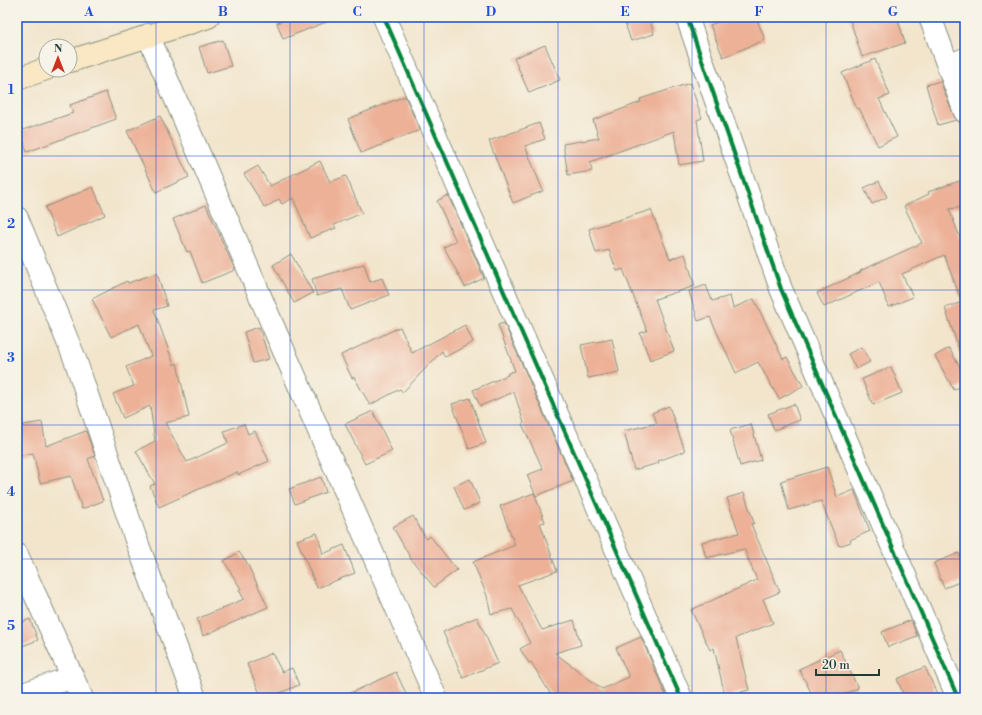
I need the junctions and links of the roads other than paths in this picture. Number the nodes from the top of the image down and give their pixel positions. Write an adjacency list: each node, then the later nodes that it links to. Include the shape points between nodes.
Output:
1 (208, 17): 5 (main road)
2 (384, 17): 18 (street)
3 (687, 17): 19 (street, via 781,289)
4 (930, 17): 7 (street)
5 (148, 35): 6 (main road); 17 (street)
6 (78, 58)
7 (956, 63): 10 (street)
8 (38, 72): 9 (main road)
9 (17, 79)
10 (965, 112)
11 (17, 218): 16 (street, via 75,359 135,537)
12 (17, 555): 13 (street)
13 (73, 677): 14 (street); 15 (street)
14 (17, 696)
15 (82, 698)
16 (195, 698)
17 (436, 698)
18 (681, 698)
19 (958, 698)

